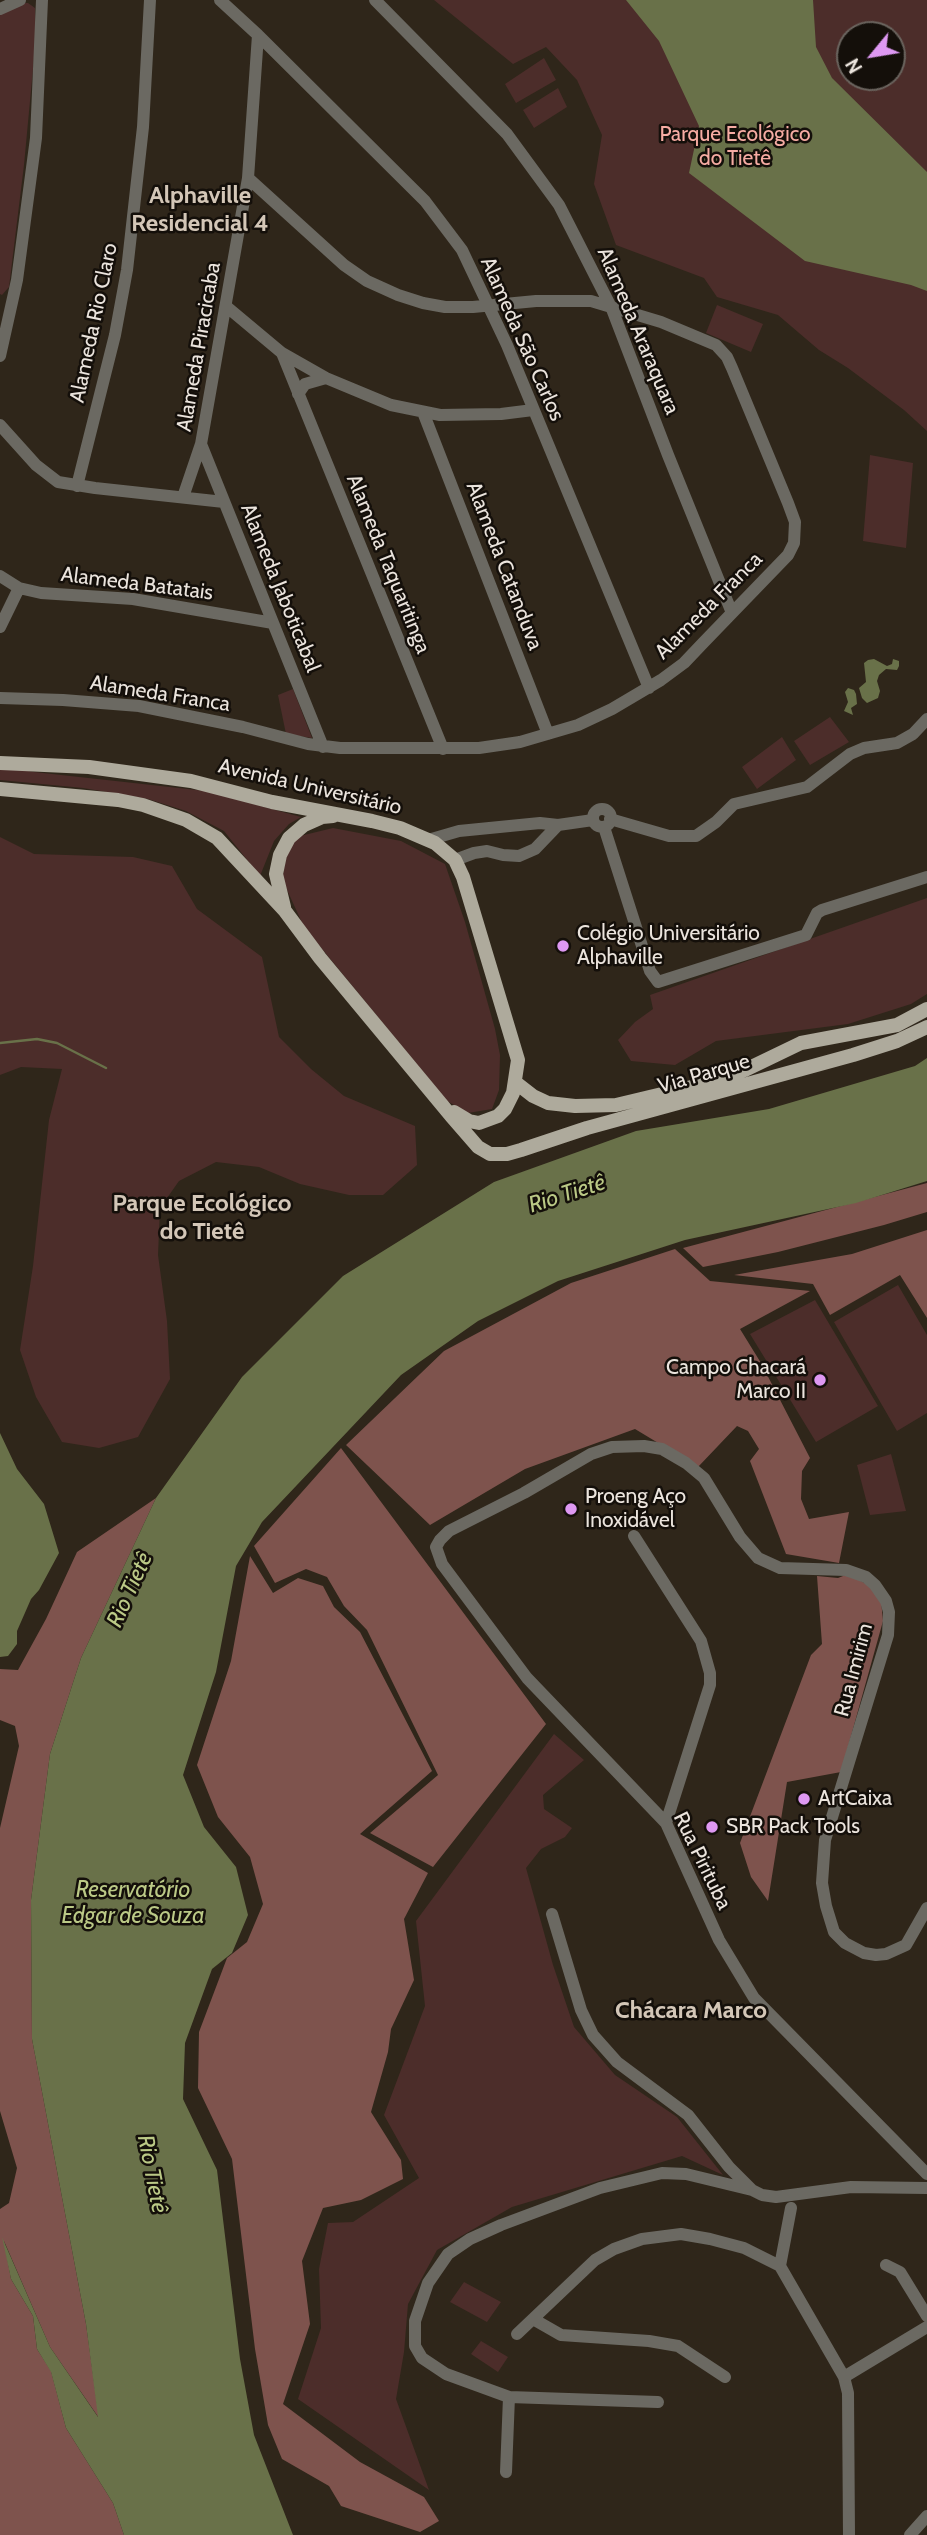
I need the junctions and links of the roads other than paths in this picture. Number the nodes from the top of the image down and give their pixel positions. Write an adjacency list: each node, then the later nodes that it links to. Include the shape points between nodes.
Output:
1 (20, 0): 6 (street)
2 (42, 0): 11 (street, via 36,138 17,280)
3 (150, 0): 21 (street, Alameda Rio Claro, via 143,127 127,270)
4 (220, 0): 7 (street, Alameda São Carlos)
5 (375, 0): 12 (street, Alameda Araraquara, via 531,164 559,205)
6 (0, 9)
7 (258, 34): 8 (street, Alameda Piracicaba); 9 (street, Alameda São Carlos, via 425,201 462,250)
8 (248, 178): 9 (street, Alameda Franca, via 367,281 423,303); 10 (street, Alameda Piracicaba)
9 (490, 305): 12 (street, Alameda Franca, via 579,300); 17 (street, Alameda São Carlos)
10 (227, 307): 13 (street); 20 (street, Alameda Piracicaba)
11 (5, 308): 14 (street)
12 (612, 309): 26 (street, Alameda Araraquara); 26 (street, Alameda Franca, via 700,337 722,351 788,503 795,522 788,555)
13 (282, 353): 15 (street); 16 (street, Alameda Taquaritinga)
14 (0, 356)
15 (326, 378): 16 (street, via 305,384); 18 (street, via 391,405)
16 (298, 394): 34 (street, Alameda Taquaritinga)
17 (533, 410): 18 (street, via 467,416); 29 (street, Alameda São Carlos)
18 (423, 412): 32 (street, Alameda Catanduva)
19 (0, 425): 21 (street, via 48,476)
20 (201, 444): 22 (street, Alameda Piracicaba); 23 (street, Alameda Jaboticabal)
21 (78, 486): 22 (street)
22 (183, 497): 23 (street)
23 (224, 502): 27 (street, Alameda Jaboticabal)
24 (0, 576): 25 (street, Alameda Batatais)
25 (19, 588): 27 (street, Alameda Batatais, via 133,599); 28 (street)
26 (732, 613): 29 (street, Alameda Franca, via 684,663)
27 (273, 624): 33 (street, Alameda Jaboticabal)
28 (0, 628)
29 (649, 688): 32 (street, Alameda Franca, via 578,725)
30 (0, 698): 33 (street, Alameda Franca, via 139,706)
31 (927, 719): 38 (street, via 914,734 897,743 850,754 807,787 734,804 696,836 669,836)
32 (548, 734): 34 (street, Alameda Franca, via 501,745)
33 (323, 747): 34 (street, Alameda Franca)
34 (443, 749)
35 (0, 763): 37 (main road, Avenida Universitário, via 131,771)
36 (0, 789): 45 (main road, via 118,800 186,820 217,838)
37 (341, 816): 41 (main road, Avenida Universitário, via 400,828); 45 (main road, via 322,817 289,838 276,874)
38 (603, 822): 39 (street); 44 (street, via 650,971 658,982 806,935 822,910)
39 (558, 825): 40 (street); 42 (street, via 534,849 519,856)
40 (470, 830): 41 (street); 42 (street)
41 (428, 840): 43 (main road, Avenida Universitário)
42 (474, 853): 43 (street)
43 (455, 860): 50 (main road, via 518,1060)
44 (927, 877)
45 (285, 911): 51 (main road)
46 (927, 1009): 48 (main road, Via Parque, via 897,1025)
47 (927, 1027): 49 (main road, Via Parque)
48 (801, 1042): 49 (main road); 50 (main road, Via Parque, via 746,1070 617,1105 548,1103)
49 (803, 1070): 51 (main road, Via Parque, via 513,1152 490,1154 478,1147)
50 (515, 1082): 51 (main road, via 505,1109 486,1121 469,1121)
51 (444, 1106)
52 (634, 1536): 54 (street, via 701,1641 709,1673 710,1685)
53 (442, 1564): 54 (street, Rua Pirituba, via 536,1690); 55 (street, Rua Imirim, via 436,1547 449,1531 591,1454 612,1447 645,1446 686,1462 704,1478 758,1558 780,1568 846,1570 866,1577 886,1601 888,1635 825,1840 822,1883 826,1906 834,1932 845,1943 876,1955 906,1945)
54 (666, 1823): 57 (street, Rua Pirituba, via 719,1940 754,1998)
55 (927, 1908)
56 (552, 1913): 59 (street, via 593,2035 617,2063 688,2115)
57 (927, 2174)
58 (927, 2188): 59 (street, via 860,2187 776,2197)
59 (752, 2190): 69 (street, via 686,2174 638,2178 501,2225 448,2254 420,2304 414,2338 418,2353 446,2374)
60 (791, 2208): 62 (street)
61 (886, 2265): 63 (street, via 900,2272)
62 (780, 2266): 64 (street, via 757,2253 710,2239 681,2234 642,2239 595,2260); 68 (street)
63 (927, 2316)
64 (533, 2319): 66 (street); 67 (street, via 561,2335 678,2346)
65 (927, 2327): 68 (street)
66 (517, 2334)
67 (725, 2376)
68 (844, 2377): 73 (street)
69 (509, 2397): 70 (street); 71 (street)
70 (658, 2402)
71 (506, 2472)
72 (927, 2516): 74 (street)
73 (849, 2535)
74 (910, 2535)

